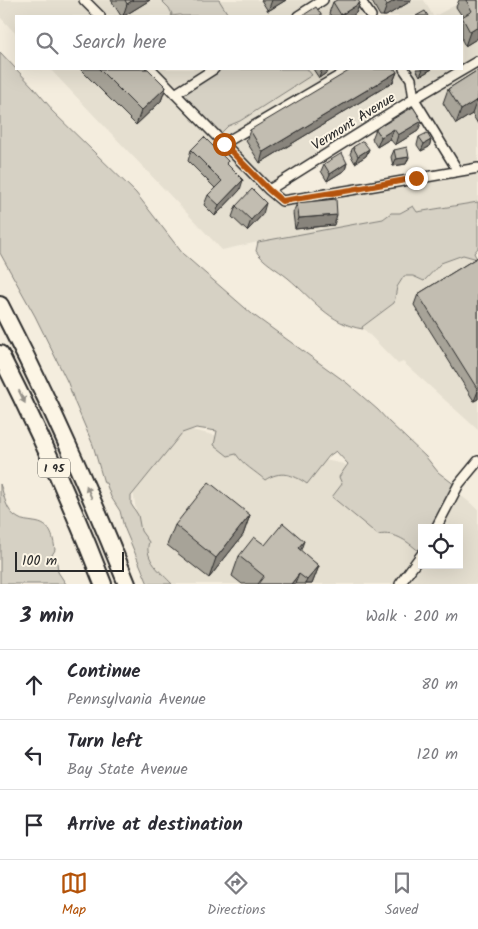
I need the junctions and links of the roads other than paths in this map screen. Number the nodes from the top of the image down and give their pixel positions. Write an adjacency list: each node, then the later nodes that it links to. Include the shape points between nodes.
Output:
1 (84, 0): 4 (street)
2 (323, 0): 5 (street)
3 (360, 0): 6 (street)
4 (99, 15)
5 (300, 15)
6 (369, 15)
7 (478, 60): 8 (street, Vermont Avenue)
8 (463, 69)
9 (151, 70): 14 (street)
10 (212, 70): 14 (street)
11 (349, 70): 16 (street)
12 (405, 70): 15 (street)
13 (462, 70): 15 (street, Vermont Avenue)
14 (175, 94): 16 (street)
15 (414, 99): 18 (street); 19 (street, Vermont Avenue)
16 (224, 144): 19 (street)
17 (478, 168): 18 (street)
18 (458, 171): 19 (street, via 288,201 280,200)
19 (269, 190)
20 (0, 305): 26 (highway, I 95, one-way to 20, via 76,461)
21 (0, 354): 25 (highway, I 95, one-way to 25, via 59,478)
22 (478, 461): 23 (street, via 458,484)
23 (438, 524)
24 (418, 559): 27 (street)
25 (103, 584)
26 (127, 584)
27 (400, 584)

